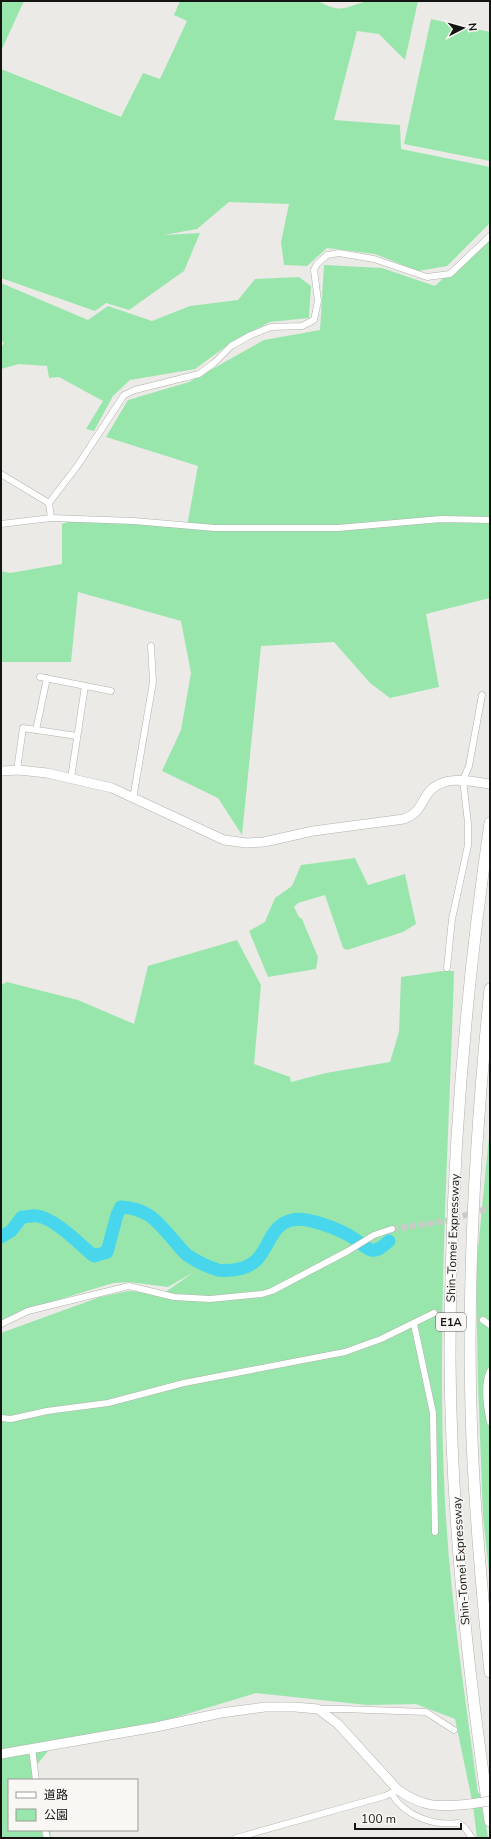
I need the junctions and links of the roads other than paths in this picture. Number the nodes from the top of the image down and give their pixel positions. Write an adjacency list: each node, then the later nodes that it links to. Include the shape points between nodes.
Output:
1 (490, 236): 3 (street, via 450,274 427,277 374,259 339,253 326,256 314,270 318,301 314,320 302,326 271,327 257,332 231,346 199,374 124,395 78,465)
2 (1, 474): 3 (street)
3 (49, 503): 4 (street)
4 (51, 518): 5 (street, via 134,521 215,528 338,528 441,519); 6 (street)
5 (490, 520)
6 (1, 524)
7 (151, 646): 18 (street, via 154,682)
8 (85, 686): 9 (street); 11 (street, via 43,677); 12 (street)
9 (111, 692)
10 (482, 695): 16 (street)
11 (36, 730): 12 (street); 14 (street, via 23,728)
12 (77, 736): 15 (street)
13 (1, 770): 14 (street)
14 (16, 770): 15 (street)
15 (71, 778): 18 (street, via 112,788)
16 (466, 781): 17 (street); 18 (street, via 446,781 433,788 413,815 404,819 247,843 224,840); 20 (street, via 468,845 452,919)
17 (490, 784)
18 (133, 798)
19 (490, 823): 40 (highway, Shin-Tomei Expressway / E1A, via 472,955 463,1051 454,1190 450,1360 453,1453 466,1631)
20 (447, 968)
21 (490, 989): 32 (highway, Shin-Tomei Expressway / E1A, via 476,1158 470,1336 474,1479)
22 (392, 1229): 25 (street, via 374,1235 348,1251 262,1294 210,1299 174,1297 130,1286 28,1311)
23 (434, 1313): 26 (street)
24 (483, 1320): 27 (street)
25 (1, 1324)
26 (414, 1324): 29 (street, via 345,1352 184,1383 108,1403 47,1411 11,1419); 31 (street, via 432,1413)
27 (490, 1325)
28 (490, 1371): 30 (street, via 487,1397)
29 (1, 1418)
30 (490, 1422)
31 (436, 1532)
32 (490, 1672)
33 (318, 1709): 34 (street, via 426,1712); 35 (street, via 265,1708 221,1713); 38 (street, via 338,1724)
34 (454, 1730)
35 (32, 1749): 36 (street); 37 (street)
36 (1, 1754)
37 (36, 1779)
38 (394, 1791): 39 (street, bridge, via 422,1804 445,1807); 41 (street, via 385,1796); 42 (street, via 398,1804 413,1815 433,1822 458,1823)
39 (490, 1801)
40 (490, 1821)
41 (236, 1838)
42 (472, 1838)

